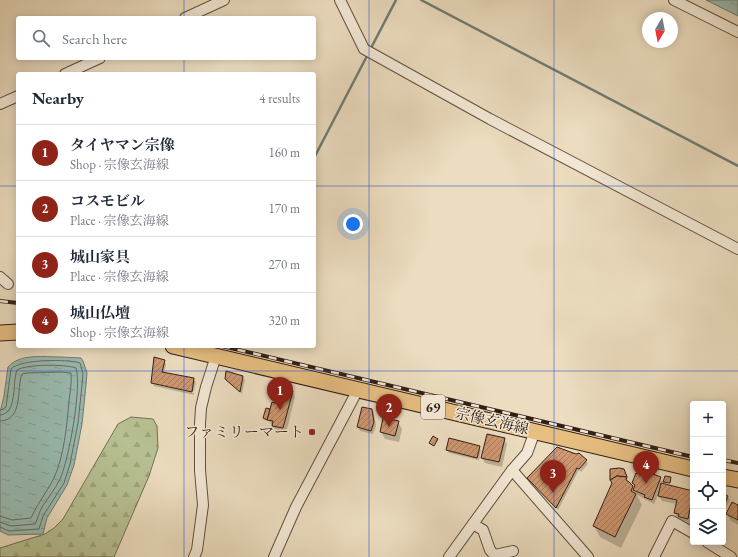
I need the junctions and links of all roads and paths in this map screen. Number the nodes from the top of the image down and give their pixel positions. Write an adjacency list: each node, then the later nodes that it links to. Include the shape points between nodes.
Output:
1 (224, 0): 4 (street)
2 (340, 0): 10 (street, via 364,49 490,119)
3 (674, 0): 5 (street)
4 (189, 16)
5 (738, 32)
6 (96, 60): 7 (street)
7 (69, 72)
8 (16, 97): 9 (street)
9 (0, 104)
10 (738, 249)
11 (0, 276): 12 (street)
12 (8, 284)
13 (0, 332): 14 (main road)
14 (16, 332)
15 (182, 348): 16 (main road, 宗像玄海線 / 69)
16 (216, 356): 17 (main road, 宗像玄海線 / 69); 28 (street, via 201,408 200,470 203,505)
17 (356, 389): 18 (main road, 宗像玄海線 / 69); 29 (street, via 296,507)
18 (535, 431): 19 (main road, 宗像玄海線 / 69); 20 (street, via 527,453)
19 (690, 468)
20 (512, 470): 23 (street); 31 (street)
21 (726, 478): 22 (main road)
22 (738, 480)
23 (473, 524): 27 (street, via 483,530 490,550); 30 (street)
24 (690, 532): 32 (street, via 672,521)
25 (712, 545): 33 (street)
26 (513, 551): 27 (street)
27 (495, 556)
28 (194, 557)
29 (274, 557)
30 (449, 557)
31 (587, 557)
32 (654, 557)
33 (731, 557)

